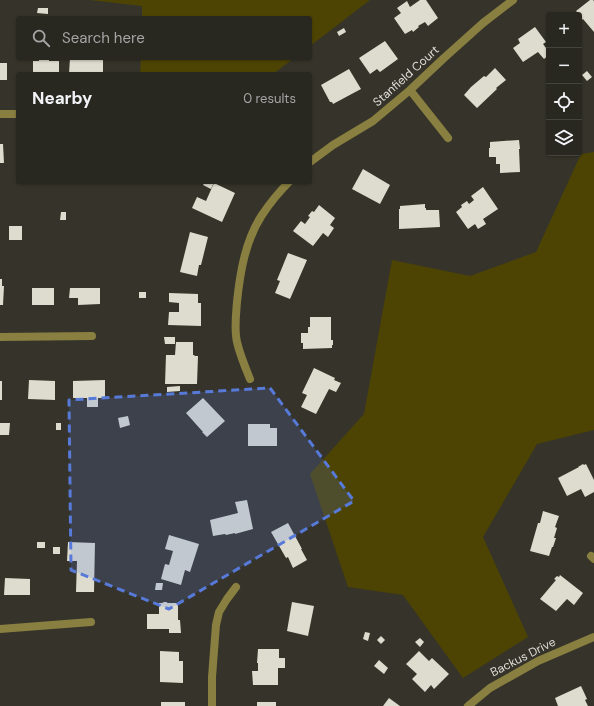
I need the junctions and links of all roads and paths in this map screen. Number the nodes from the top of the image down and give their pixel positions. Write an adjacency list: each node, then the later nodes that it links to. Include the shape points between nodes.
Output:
1 (513, 0): 2 (street, Stanfield Court, via 483,23)
2 (410, 90): 5 (street); 6 (street, Stanfield Court, via 373,121)
3 (0, 114): 4 (street)
4 (16, 114)
5 (448, 138)
6 (312, 161)
7 (287, 184): 10 (street, via 261,216 250,239 239,284 237,340)
8 (92, 336): 9 (street)
9 (0, 337)
10 (250, 379)
11 (236, 586): 15 (street, via 219,612 216,625)
12 (91, 622): 13 (street)
13 (0, 629)
14 (594, 637): 16 (street, Backus Drive, via 538,661 490,688)
15 (212, 706)
16 (468, 706)

